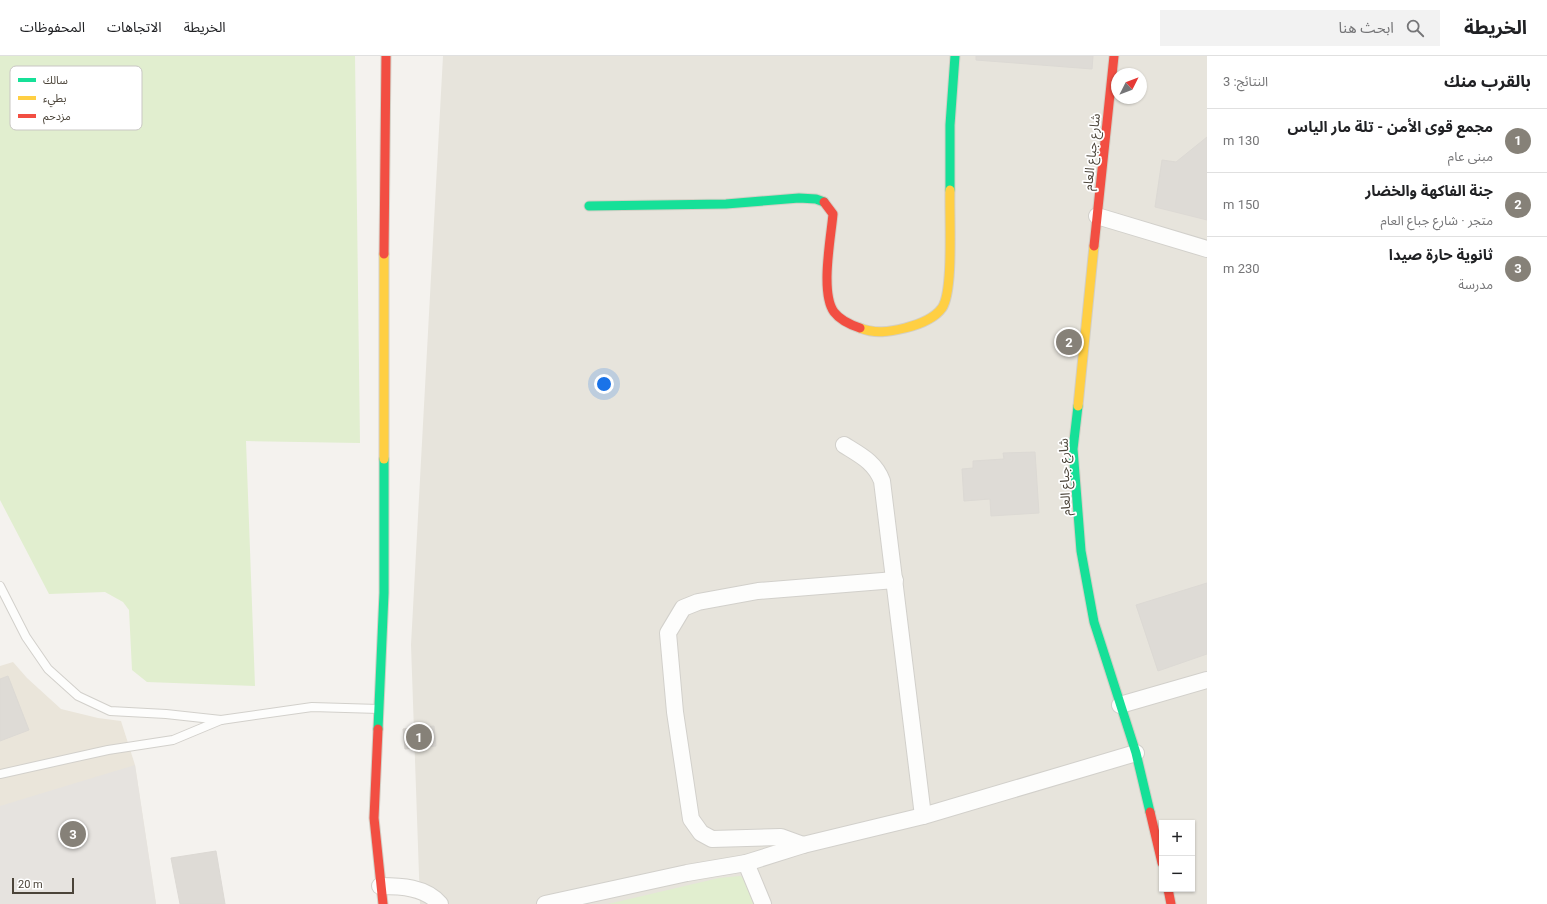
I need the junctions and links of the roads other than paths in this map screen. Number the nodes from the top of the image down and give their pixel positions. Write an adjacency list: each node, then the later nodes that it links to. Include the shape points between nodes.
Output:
1 (386, 56): 12 (street, via 384,593)
2 (955, 56): 4 (street, via 950,125 949,283 941,309 920,324 870,332 845,321 833,312 829,299 828,278 833,214 824,201 800,197 746,203)
3 (1114, 56): 5 (street, شارع جباع العام)
4 (589, 206)
5 (1097, 216): 6 (street); 11 (street, شارع جباع العام, via 1074,449 1081,551 1094,622)
6 (1207, 249)
7 (844, 445): 8 (street, via 872,463 879,471)
8 (895, 580): 16 (street); 17 (street, via 758,591 698,602 683,608 668,633 675,712 691,819 701,833 712,839 781,837)
9 (0, 586): 13 (lane, via 26,637 48,669 78,696 110,711)
10 (1207, 680): 11 (street)
11 (1120, 704): 14 (street, شارع جباع العام)
12 (379, 709): 13 (lane, via 312,707); 20 (street, via 374,818)
13 (221, 720): 15 (lane, via 173,740 108,750)
14 (1136, 753): 16 (street); 18 (street, شارع جباع العام)
15 (0, 774)
16 (922, 816): 17 (street)
17 (803, 845): 19 (street)
18 (1160, 856)
19 (746, 863): 24 (street, via 686,873); 25 (street)
20 (380, 886): 22 (street); 23 (street, via 401,886 420,891)
21 (1169, 892): 26 (street)
22 (383, 904)
23 (440, 904)
24 (545, 904)
25 (763, 904)
26 (1172, 904)

